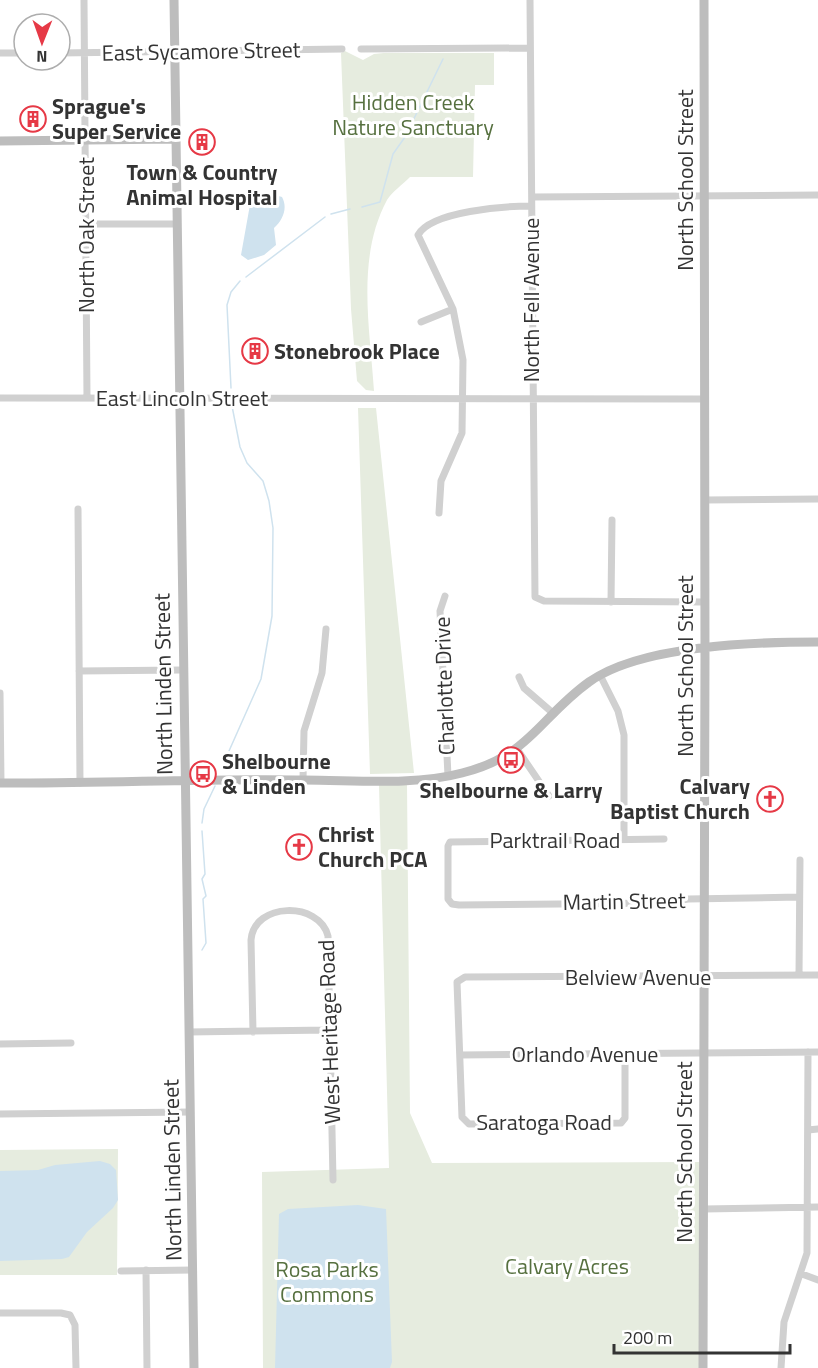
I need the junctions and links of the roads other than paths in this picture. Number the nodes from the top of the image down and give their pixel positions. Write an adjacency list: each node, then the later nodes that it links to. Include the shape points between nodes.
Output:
1 (84, 0): 9 (street, North Oak Street)
2 (174, 0): 8 (street, North Linden Street)
3 (530, 0): 5 (street, North Fell Avenue)
4 (704, 0): 16 (street, North School Street)
5 (530, 48): 7 (street); 15 (street, North Fell Avenue)
6 (342, 49): 8 (street, East Sycamore Street)
7 (362, 49)
8 (174, 51): 9 (street, East Sycamore Street); 11 (street, North Linden Street)
9 (85, 52): 10 (street, East Sycamore Street); 12 (street, North Oak Street)
10 (72, 53)
11 (175, 139): 12 (street); 19 (street, North Linden Street)
12 (86, 140): 13 (street); 18 (street, North Oak Street)
13 (0, 141)
14 (818, 195): 16 (street)
15 (532, 196): 16 (street); 17 (street, North Fell Avenue)
16 (704, 196): 27 (street, North School Street)
17 (531, 206): 20 (street, via 468,212 420,231 418,238); 26 (street, North Fell Avenue)
18 (86, 224): 19 (street); 23 (street, North Oak Street)
19 (176, 224): 24 (street, North Linden Street)
20 (453, 309): 21 (street); 25 (street, via 461,343)
21 (421, 322)
22 (0, 398): 23 (street, East Lincoln Street)
23 (87, 398): 24 (street, East Lincoln Street)
24 (179, 398): 25 (street, East Lincoln Street); 39 (street, North Linden Street)
25 (464, 399): 26 (street, East Lincoln Street); 31 (street, via 462,433 441,481)
26 (532, 399): 27 (street, East Lincoln Street); 34 (street, North Fell Avenue, via 534,592 537,599 544,601)
27 (705, 399): 29 (street, North School Street)
28 (818, 499): 29 (street)
29 (705, 500): 35 (street, North School Street)
30 (78, 509): 40 (street)
31 (440, 513)
32 (612, 520): 34 (street)
33 (444, 597): 46 (street, Charlotte Drive, via 440,611)
34 (611, 602): 35 (street)
35 (705, 602): 38 (street, North School Street)
36 (326, 629): 47 (street, via 322,674 304,731)
37 (818, 642): 38 (street, via 750,642)
38 (705, 650): 41 (street, via 642,659); 56 (street, North School Street)
39 (182, 670): 40 (street); 48 (street, North Linden Street)
40 (79, 671): 50 (street)
41 (600, 675): 44 (street); 53 (street, via 618,711 624,735)
42 (519, 677): 44 (street, via 524,688)
43 (0, 693): 49 (street)
44 (554, 714): 45 (street)
45 (518, 749): 46 (street, via 490,764); 51 (street)
46 (448, 776): 47 (street)
47 (303, 780): 48 (street)
48 (184, 781): 50 (street); 62 (street, North Linden Street)
49 (0, 783): 50 (street)
50 (80, 783)
51 (549, 796)
52 (664, 838): 53 (street, Parktrail Road)
53 (624, 839): 57 (street, Parktrail Road, via 450,842)
54 (800, 860): 55 (street)
55 (799, 897): 56 (street, Martin Street); 58 (street)
56 (703, 899): 57 (street, Martin Street, via 665,903 459,905); 60 (street, North School Street)
57 (450, 901)
58 (799, 975): 59 (street, Belview Avenue); 60 (street, Belview Avenue)
59 (818, 975)
60 (703, 977): 69 (street, North School Street); 70 (street, Belview Avenue, via 465,976 458,980)
61 (329, 1030): 63 (street); 63 (street, West Heritage Road, via 327,931 313,915 287,912 267,915 252,931); 75 (street, West Heritage Road)
62 (189, 1032): 63 (street); 71 (street, North Linden Street)
63 (253, 1032)
64 (71, 1043): 65 (street)
65 (0, 1044)
66 (808, 1052): 67 (street, Orlando Avenue); 69 (street, Orlando Avenue); 74 (street)
67 (818, 1052)
68 (625, 1054): 69 (street, Orlando Avenue); 70 (street, Orlando Avenue); 70 (street, Saratoga Road, via 623,1122 506,1124 465,1121)
69 (703, 1054): 78 (street, North School Street)
70 (460, 1055)
71 (190, 1112): 72 (street); 80 (street, North Linden Street)
72 (0, 1114)
73 (818, 1129): 74 (street)
74 (808, 1130): 76 (street)
75 (333, 1180)
76 (808, 1207): 77 (street); 78 (street); 82 (street, via 807,1253)
77 (818, 1207)
78 (704, 1209): 88 (street, North School Street)
79 (146, 1270): 80 (street); 81 (street); 86 (street)
80 (193, 1270): 87 (street, North Linden Street)
81 (121, 1271)
82 (802, 1274): 83 (street); 89 (street, via 784,1322)
83 (818, 1280)
84 (0, 1313): 85 (street, via 65,1313 72,1318)
85 (76, 1368)
86 (147, 1368)
87 (194, 1368)
88 (703, 1368)
89 (781, 1368)

